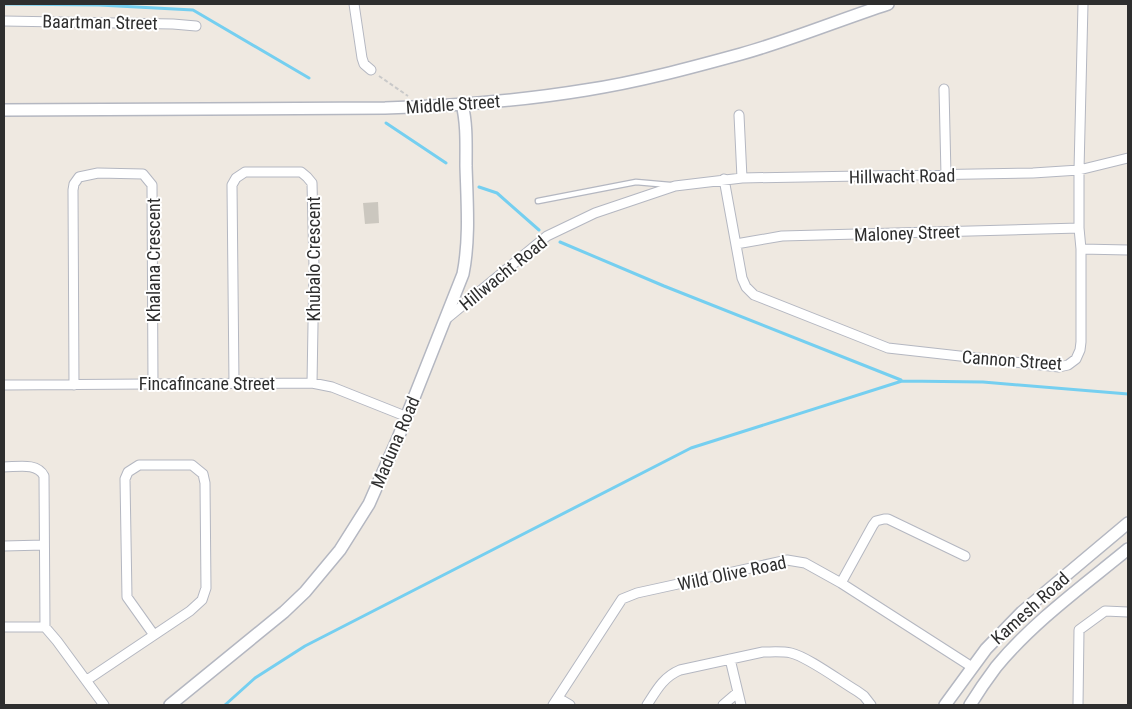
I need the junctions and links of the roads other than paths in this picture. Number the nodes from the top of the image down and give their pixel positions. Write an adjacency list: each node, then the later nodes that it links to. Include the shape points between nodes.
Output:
1 (354, 4): 6 (street, via 362,58)
2 (888, 4): 8 (main road, Middle Street, via 743,54 683,69 586,90)
3 (1083, 4): 12 (street, Cannon Street)
4 (4, 21): 5 (street, Baartman Street)
5 (196, 26)
6 (371, 70)
7 (944, 89): 13 (street)
8 (462, 104): 9 (main road, Middle Street); 22 (main road, Maduna Road, via 466,257 463,274)
9 (4, 110)
10 (739, 115): 14 (street)
11 (1128, 158): 12 (street, Hillwacht Road)
12 (1079, 170): 13 (street, Hillwacht Road); 18 (street, Cannon Street)
13 (946, 175): 14 (street, Hillwacht Road)
14 (742, 178): 15 (street, Hillwacht Road)
15 (724, 179): 16 (street, Hillwacht Road); 19 (street, Cannon Street)
16 (675, 186): 17 (lane, Hillwacht Road, via 636,182); 22 (street, Hillwacht Road, via 595,213 547,236)
17 (538, 201)
18 (1079, 228): 19 (street, Maloney Street, via 782,236); 20 (street, Cannon Street)
19 (736, 244): 20 (street, Cannon Street, via 742,278 754,295 882,347 1059,366 1073,362 1081,346)
20 (1081, 249): 21 (street)
21 (1128, 250)
22 (445, 320): 28 (main road, Maduna Road)
23 (234, 383): 24 (street, Fincafincane Street); 24 (street, Khubalo Crescent, via 232,185 245,172 301,172 312,184); 25 (street, Fincafincane Street)
24 (312, 383): 28 (street, Fincafincane Street)
25 (153, 384): 27 (street, Fincafincane Street); 27 (street, Khalana Crescent, via 152,185 143,174 98,173 80,177 73,190)
26 (4, 385): 27 (street, Fincafincane Street)
27 (74, 385)
28 (405, 416): 46 (main road, Maduna Road, via 369,504 324,571 284,612)
29 (4, 466): 31 (street, via 32,467 43,473)
30 (1128, 523): 41 (main road, Kamesh Road, via 1022,612)
31 (44, 545): 32 (street); 38 (street)
32 (4, 546)
33 (1128, 549): 53 (main road, Kamesh Road, via 1013,649)
34 (965, 556): 35 (street, via 884,519 873,525)
35 (841, 583): 41 (street, Wild Olive Road); 44 (street, Wild Olive Road, via 804,563 787,560 627,596 620,600)
36 (1128, 612): 54 (street, via 1105,610 1080,630)
37 (4, 627): 38 (street)
38 (44, 627): 42 (street)
39 (154, 635): 39 (street, via 194,608 206,588 205,483 203,474 192,465 139,465 128,472 125,480 127,596); 42 (street)
40 (730, 659): 43 (street); 48 (street, via 672,673); 51 (street, via 763,652 792,653 857,691)
41 (972, 667): 52 (main road, Kamesh Road)
42 (87, 680): 45 (street)
43 (737, 693): 49 (street); 50 (street)
44 (555, 701): 47 (street)
45 (104, 705)
46 (170, 705)
47 (570, 705)
48 (647, 705)
49 (723, 705)
50 (741, 705)
51 (872, 705)
52 (945, 705)
53 (970, 705)
54 (1078, 705)

